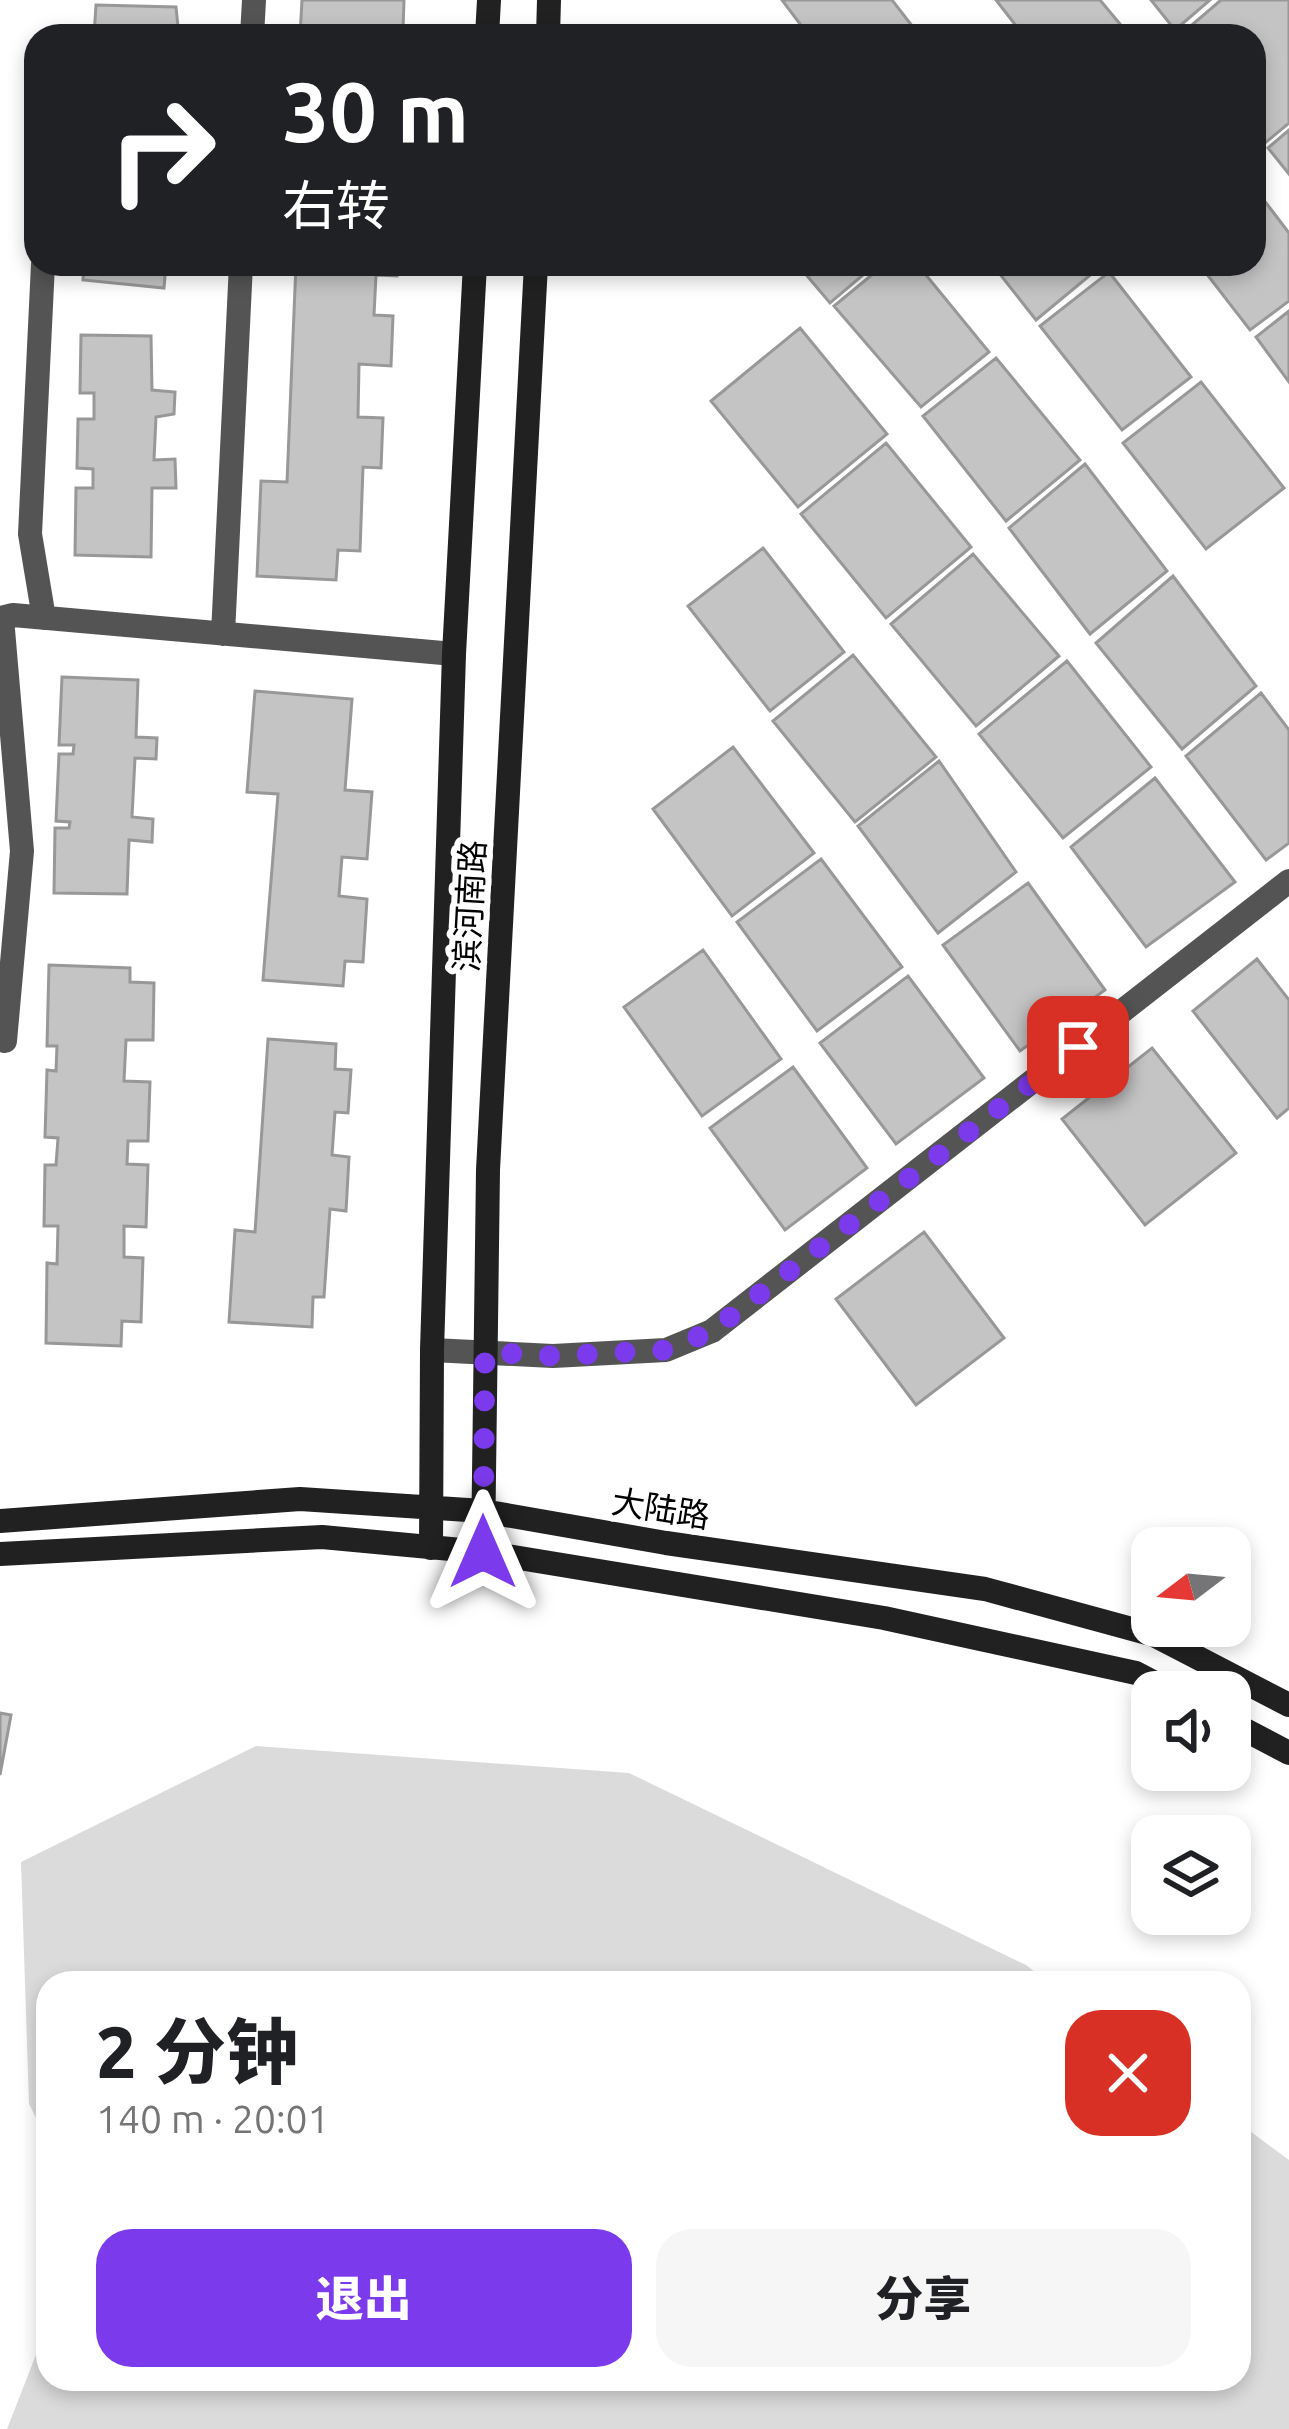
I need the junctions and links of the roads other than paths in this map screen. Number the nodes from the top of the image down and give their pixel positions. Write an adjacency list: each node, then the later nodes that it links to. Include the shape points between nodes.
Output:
1 (42, 276): 6 (street, via 30,534)
2 (240, 276): 7 (street)
3 (474, 276): 8 (street)
4 (535, 276): 12 (street, 滨河南路)
5 (1, 618): 6 (street); 10 (street, via 22,851)
6 (44, 618): 7 (street)
7 (223, 634): 8 (street)
8 (454, 654): 11 (street)
9 (1289, 880): 12 (street, via 712,1331 666,1350)
10 (5, 1041)
11 (432, 1350): 12 (street); 13 (street)
12 (485, 1352): 14 (street, 滨河南路)
13 (429, 1505): 14 (street, 大陆路); 15 (street, 大陆路, via 299,1499); 16 (street)
14 (482, 1510): 17 (street, 滨河南路); 20 (street, 大陆路, via 985,1589 1154,1635)
15 (0, 1521)
16 (431, 1548): 17 (street); 18 (street, via 322,1537)
17 (483, 1552): 19 (street, via 884,1618)
18 (0, 1554)
19 (1131, 1672)
20 (1289, 1705)
21 (1251, 1733): 22 (street)
22 (1289, 1754)

